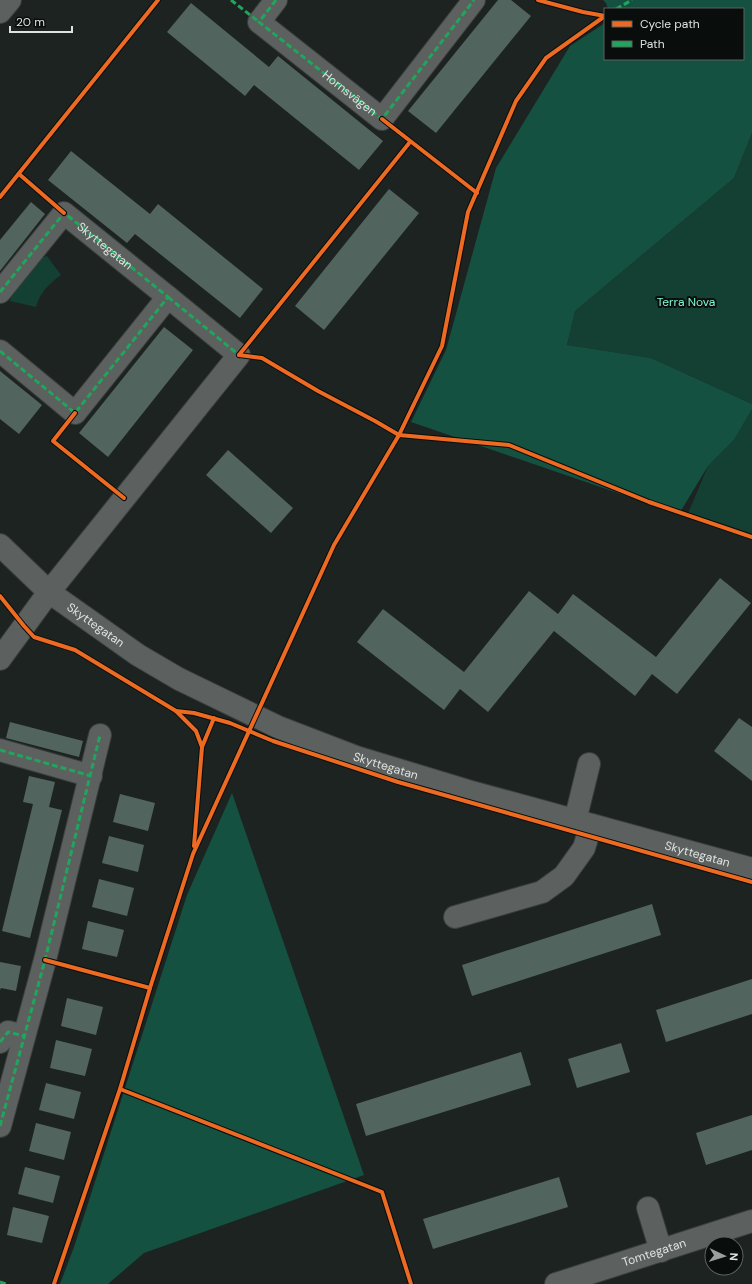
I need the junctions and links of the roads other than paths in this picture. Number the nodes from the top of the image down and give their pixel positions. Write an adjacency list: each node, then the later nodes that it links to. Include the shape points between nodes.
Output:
1 (10, 0): 4 (street)
2 (276, 0): 3 (street, Hornsvägen, via 259,22 382,119)
3 (474, 0)
4 (0, 12)
5 (0, 292): 6 (street, Skyttegatan, via 64,213)
6 (168, 297): 7 (street, via 75,413); 9 (street, Skyttegatan, via 239,355)
7 (0, 351)
8 (0, 545): 9 (street, Skyttegatan)
9 (49, 592): 10 (street); 15 (street, Skyttegatan, via 138,655 179,679 278,727 356,757)
10 (0, 659)
11 (100, 735): 14 (street)
12 (0, 750): 14 (street)
13 (589, 764): 15 (street)
14 (91, 776): 18 (street)
15 (583, 823): 16 (street, Skyttegatan); 17 (street, via 584,848 564,876 542,892)
16 (752, 870)
17 (454, 917)
18 (24, 1036): 19 (street, via 8,1032); 20 (street)
19 (0, 1042)
20 (0, 1126)
21 (648, 1208): 23 (street)
22 (752, 1222): 23 (street, Tomtegatan)
23 (661, 1251): 24 (street, Tomtegatan)
24 (556, 1284)

